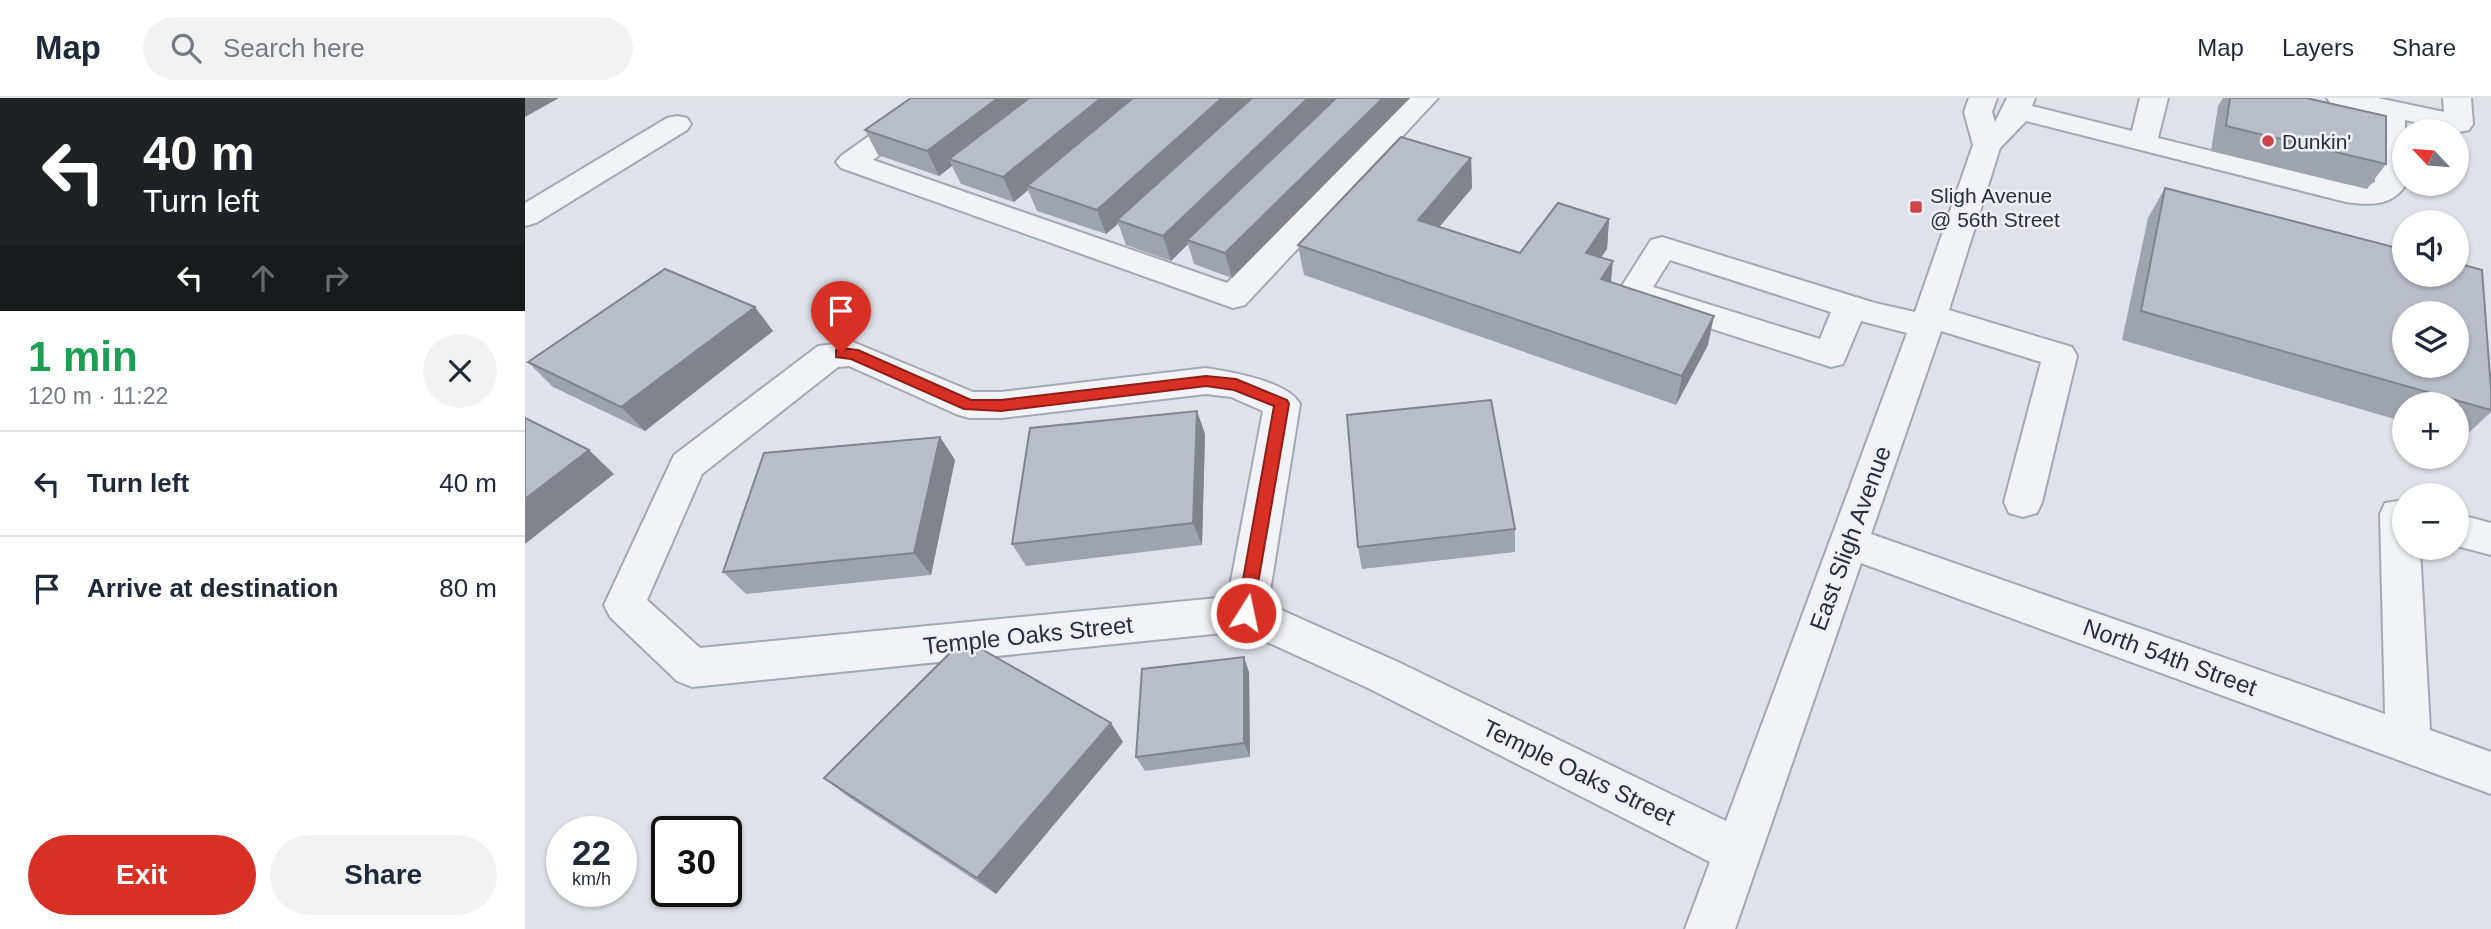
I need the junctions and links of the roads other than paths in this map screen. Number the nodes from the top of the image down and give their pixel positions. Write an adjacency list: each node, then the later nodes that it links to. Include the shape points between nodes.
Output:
1 (940, 98): 2 (street, via 851,162 1233,297)
2 (1424, 98)
3 (2154, 98): 10 (street)
4 (2341, 98): 8 (street)
5 (2457, 98): 8 (street, via 2459,124)
6 (1977, 99): 11 (street)
7 (2019, 104): 10 (street); 11 (street, East Sligh Avenue, via 2012,121)
8 (2391, 109): 10 (street, via 2390,186 2374,196)
9 (677, 124): 12 (street)
10 (2143, 143)
11 (1987, 145): 14 (street, East Sligh Avenue)
12 (525, 216)
13 (1850, 307): 13 (street, via 1662,247 1634,292 1831,355); 14 (street)
14 (1928, 321): 15 (street, via 2060,356); 18 (street, East Sligh Avenue)
15 (2023, 502)
16 (2469, 533): 17 (street)
17 (2491, 539)
18 (1849, 542): 21 (street, North 54th Street); 23 (street, East Sligh Avenue)
19 (2401, 560): 21 (street)
20 (1246, 613): 20 (street, Temple Oaks Street, via 692,668 624,605 687,465 830,355 853,354 969,405 1206,381 1236,385 1282,404); 23 (street, Temple Oaks Street, via 1383,675)
21 (2408, 743): 22 (street, North 54th Street)
22 (2491, 773)
23 (1737, 851): 24 (street, East Sligh Avenue)
24 (1710, 929)

